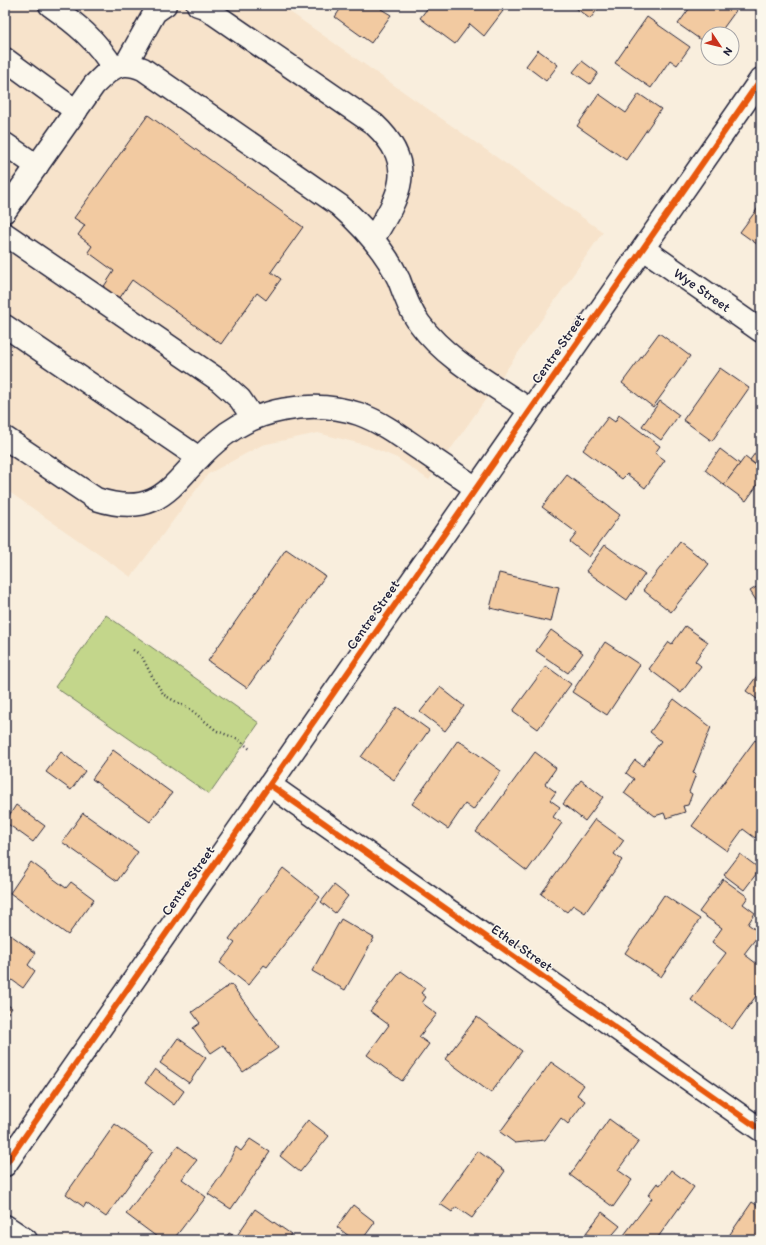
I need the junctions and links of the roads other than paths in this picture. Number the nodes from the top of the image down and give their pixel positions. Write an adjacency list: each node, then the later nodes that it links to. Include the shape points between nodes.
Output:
1 (50, 5): 5 (street, via 77,25)
2 (165, 5): 5 (street, via 155,12)
3 (198, 5): 12 (street, via 374,124 389,138 397,152 401,172 399,192)
4 (5, 59): 7 (street)
5 (119, 66): 7 (street, via 94,85); 12 (street, via 133,65 143,69 339,205)
6 (761, 79): 13 (street, Centre Street)
7 (76, 111): 9 (street)
8 (5, 144): 9 (street)
9 (37, 166): 10 (street)
10 (5, 211)
11 (5, 234): 17 (street, via 220,381 240,399)
12 (373, 239): 16 (street, via 389,262 408,304 434,341 454,358)
13 (644, 249): 15 (street, Wye Street); 16 (street, Centre Street)
14 (5, 326): 19 (street)
15 (761, 331)
16 (530, 410): 20 (street, Centre Street)
17 (253, 418): 19 (street, via 216,441); 20 (street, via 299,408 357,413 387,427)
18 (5, 438): 19 (street, via 96,499 112,505 140,504 158,498 179,481)
19 (199, 458)
20 (476, 488): 21 (street, Centre Street)
21 (270, 785): 22 (street, Ethel Street); 23 (street, Centre Street)
22 (761, 1130)
23 (5, 1165)
24 (5, 1226): 25 (street)
25 (26, 1240)

